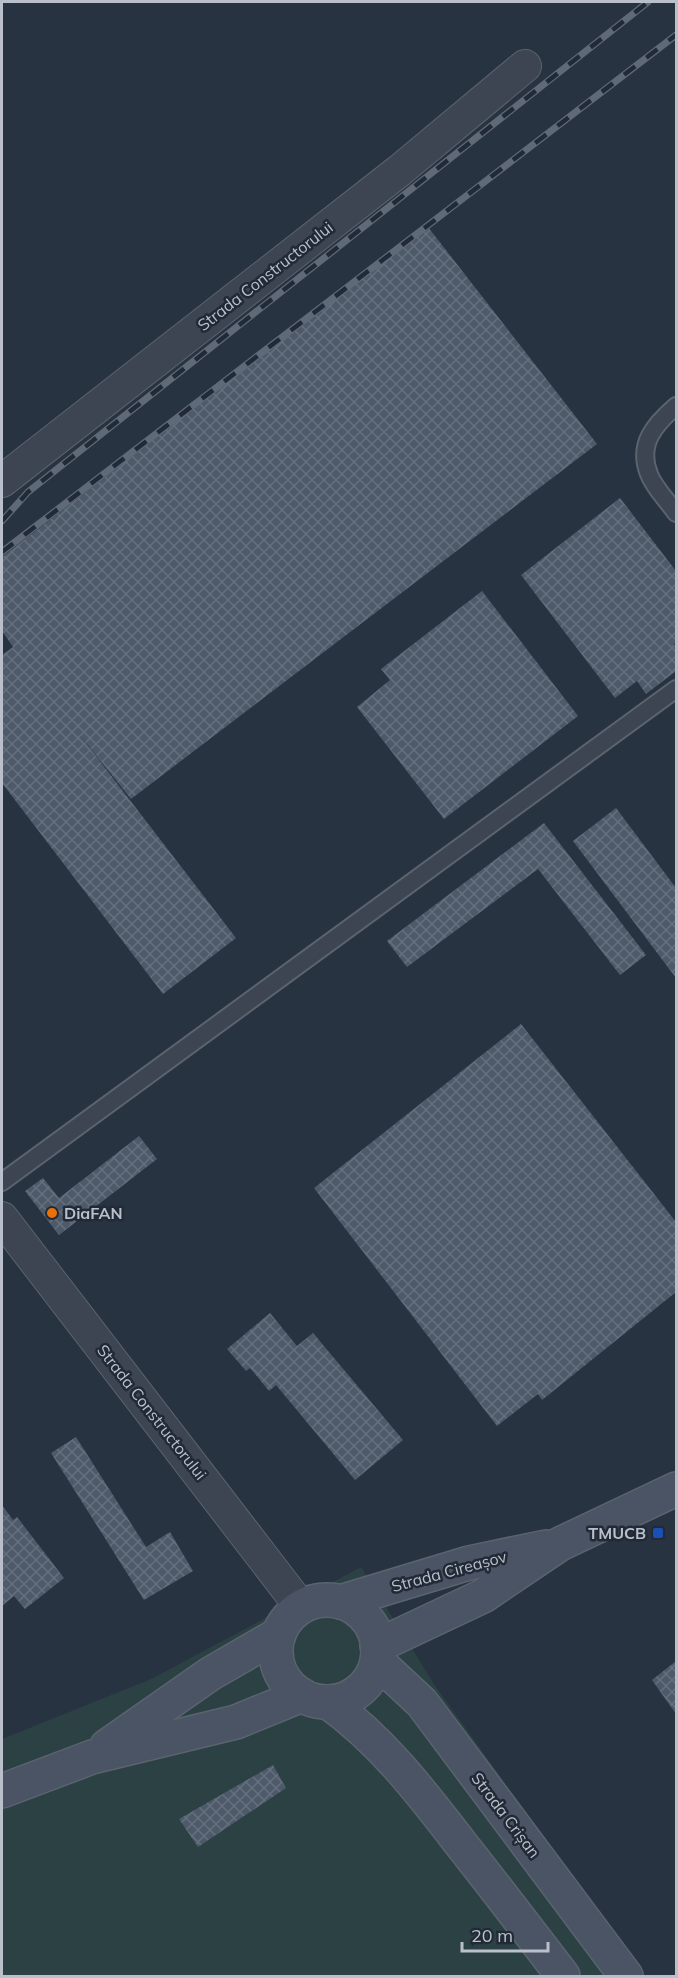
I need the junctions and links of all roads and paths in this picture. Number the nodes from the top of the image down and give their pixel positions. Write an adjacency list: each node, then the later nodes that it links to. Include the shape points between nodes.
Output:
1 (525, 66): 3 (street, Strada Constructorului, via 390,178)
2 (676, 406): 4 (lane, via 659,420 646,442 649,474)
3 (2, 482)
4 (676, 513)
5 (676, 689): 6 (lane)
6 (2, 1182)
7 (2, 1218): 11 (street, Strada Constructorului)
8 (676, 1489): 9 (main road, Strada Cireașov)
9 (560, 1544): 10 (main road, Strada Cireașov, via 469,1563); 13 (main road, Strada Cireașov, via 483,1596)
10 (340, 1602): 11 (main road, via 313,1602); 13 (main road, via 365,1618 374,1632)
11 (301, 1607): 12 (main road)
12 (279, 1634): 14 (main road, via 279,1669 288,1684); 15 (main road, via 210,1674)
13 (377, 1654): 14 (main road, via 370,1677 359,1690 345,1699); 18 (main road, Strada Crișan, via 422,1703)
14 (315, 1699): 15 (main road); 17 (main road, via 350,1717 389,1755)
15 (92, 1757): 16 (main road)
16 (2, 1791)
17 (563, 1977)
18 (626, 1977)

